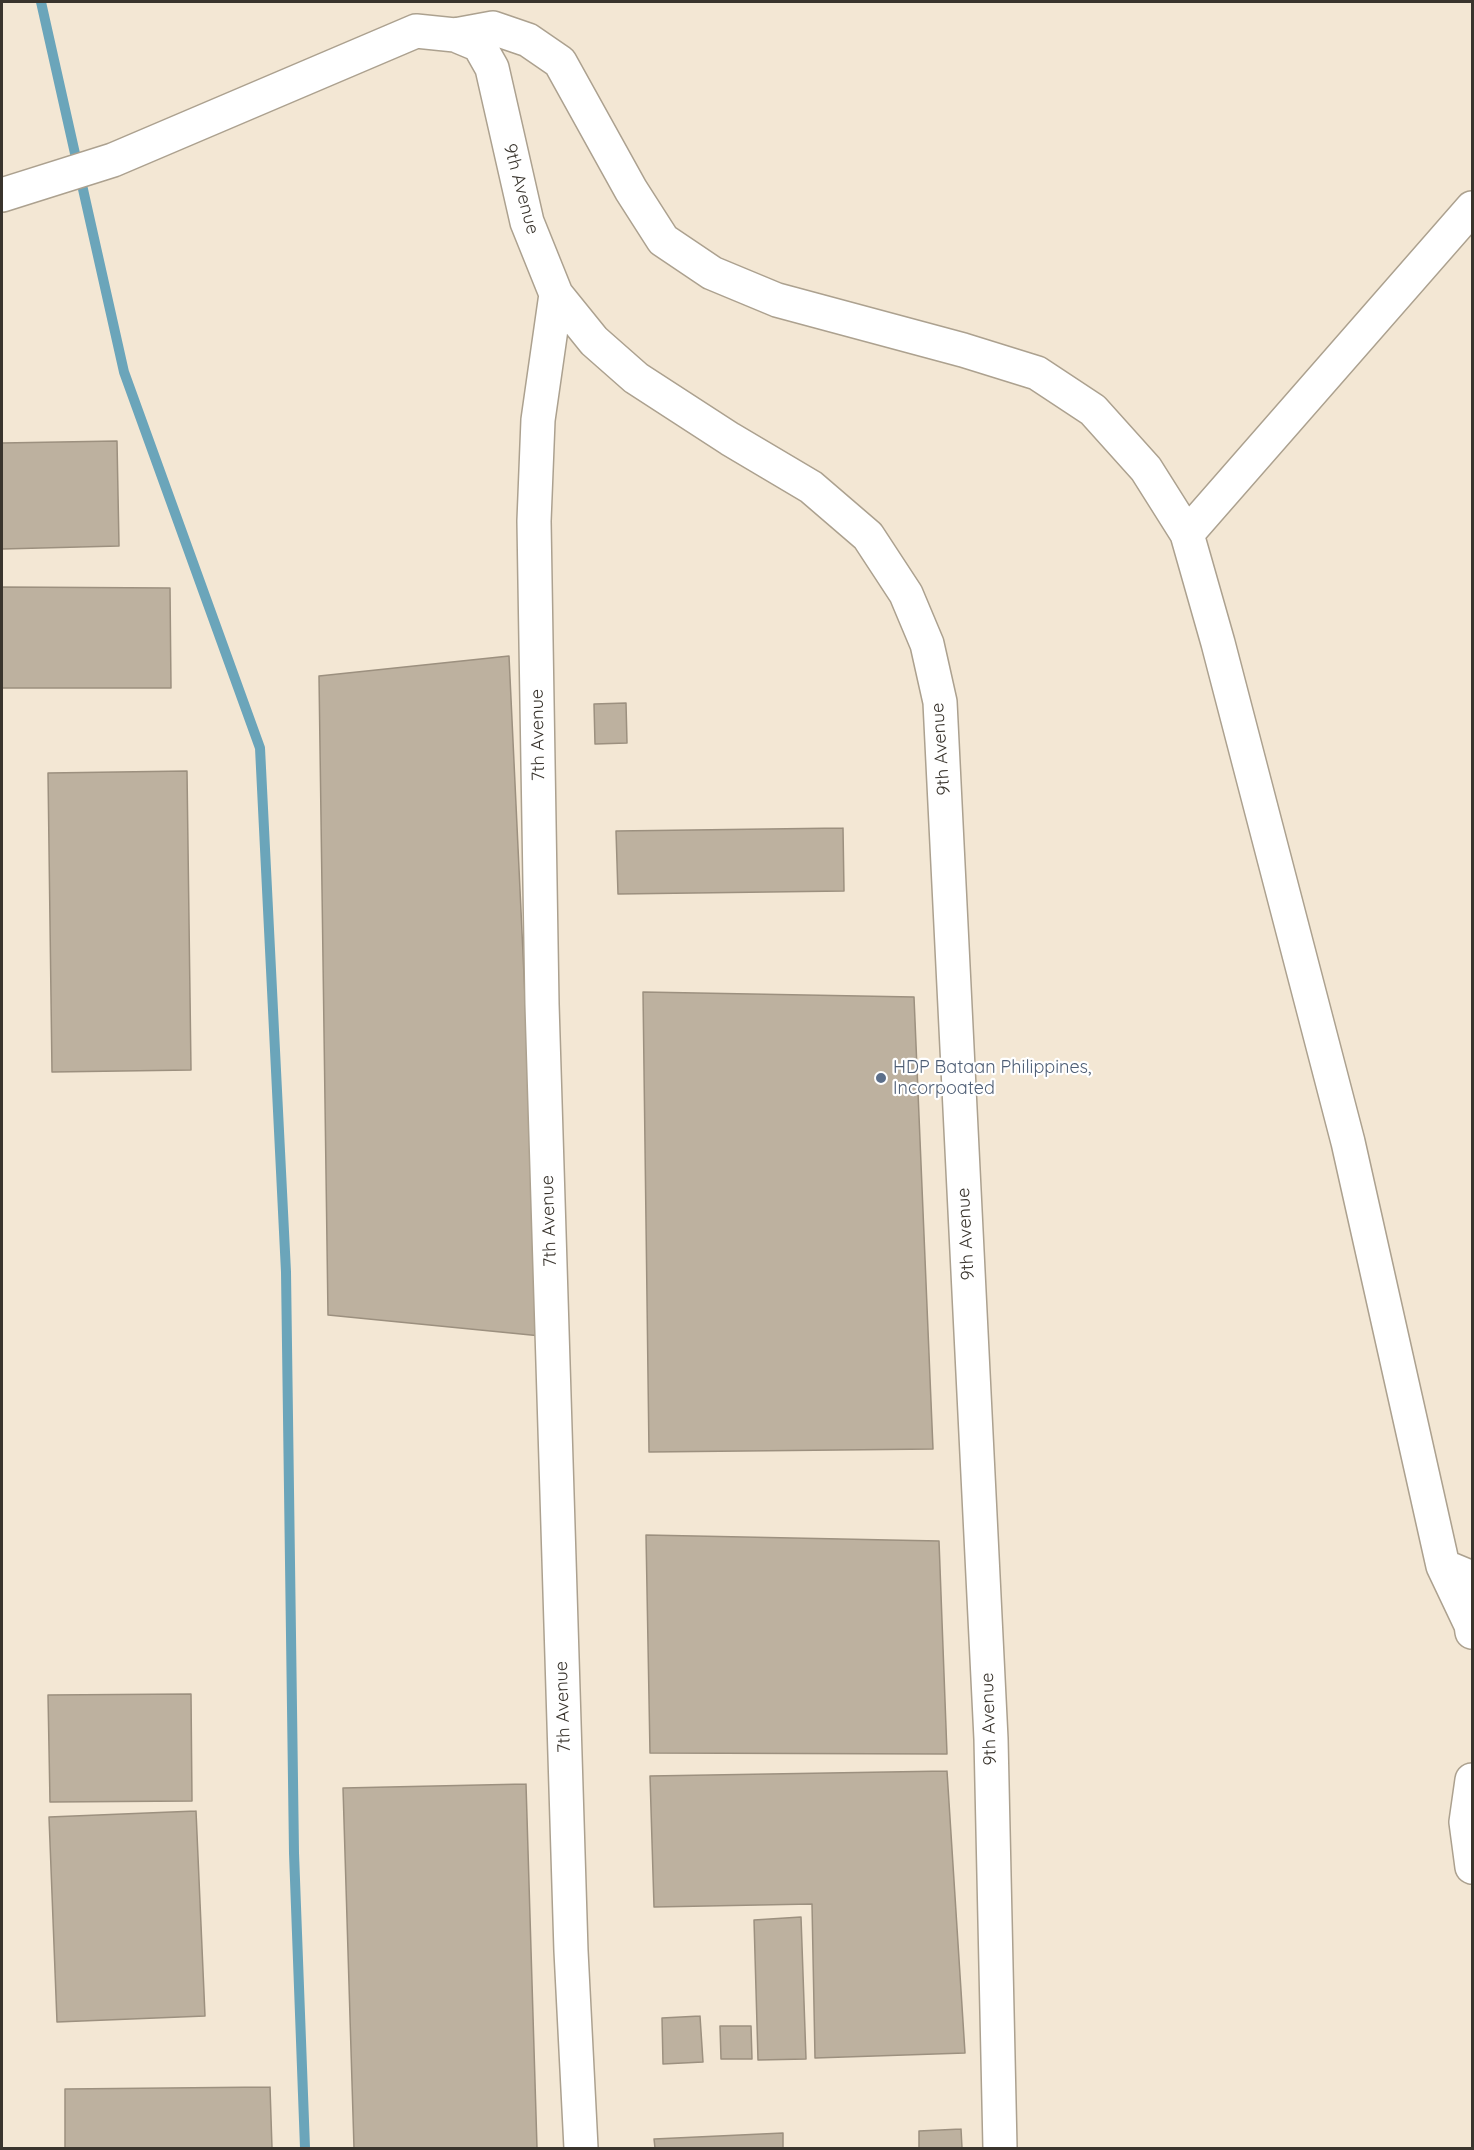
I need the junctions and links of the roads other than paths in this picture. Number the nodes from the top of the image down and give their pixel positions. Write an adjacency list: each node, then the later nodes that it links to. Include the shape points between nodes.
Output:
1 (454, 34): 2 (street, 9th Avenue, via 416,31 112,160); 4 (street, 9th Avenue, via 479,45 492,68 527,222); 5 (street, via 493,28 528,40 560,62 663,240 712,273 777,300 1037,373 1093,410 1146,469)
2 (2, 195)
3 (1473, 208): 5 (street)
4 (556, 294): 11 (street, 7th Avenue, via 538,420 535,544 542,1016 571,1951); 12 (street, 9th Avenue, via 594,341 636,378 811,487 868,536 906,594 927,644 940,702 991,1739)
5 (1187, 534): 6 (street, via 1348,1142)
6 (1443, 1566): 7 (street); 8 (street)
7 (1473, 1578)
8 (1473, 1632)
9 (1473, 1780): 10 (street, via 1466,1822)
10 (1473, 1867)
11 (581, 2148)
12 (1000, 2148)

